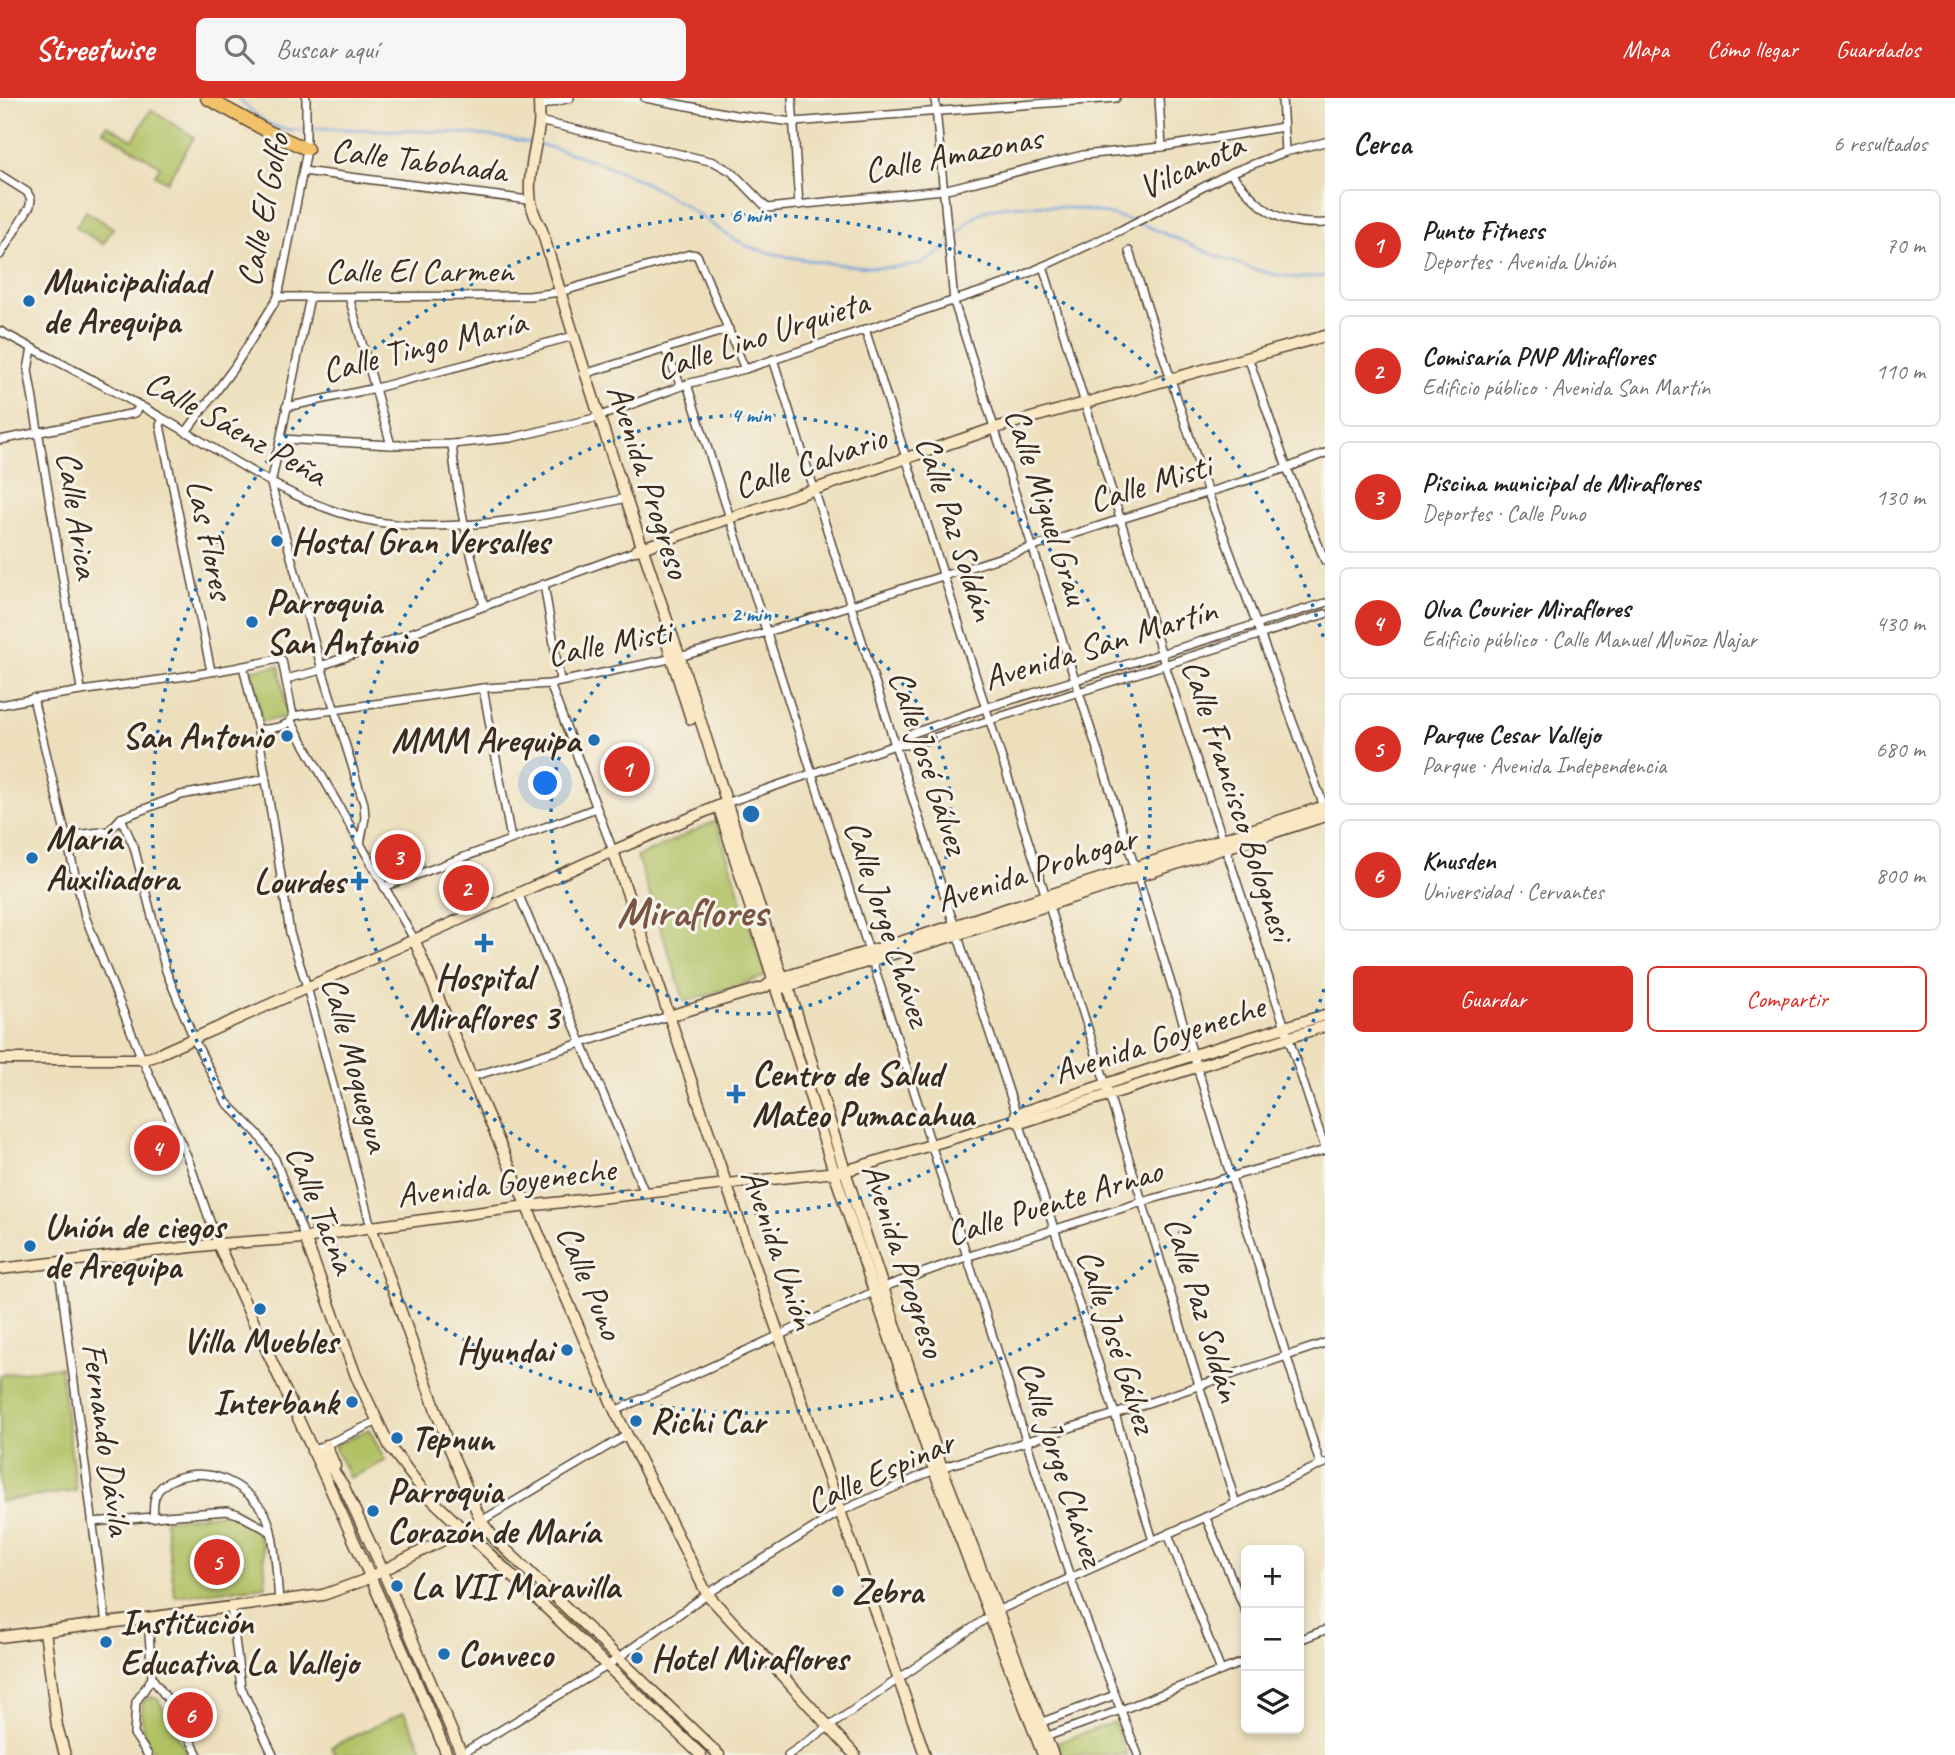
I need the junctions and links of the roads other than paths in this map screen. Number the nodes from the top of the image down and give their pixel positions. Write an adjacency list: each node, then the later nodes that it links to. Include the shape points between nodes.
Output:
1 (207, 98): 15 (main road, via 279,137)
2 (306, 98): 15 (street, Calle El Golfo)
3 (570, 98): 10 (street)
4 (645, 98): 13 (street)
5 (792, 98): 13 (street)
6 (935, 98): 11 (street, Calle Miguel Grau)
7 (1116, 98): 11 (street)
8 (1159, 98): 17 (street)
9 (1282, 98): 14 (street)
10 (538, 101): 12 (street, Avenida Progreso)
11 (937, 113): 13 (street); 22 (street, Calle Miguel Grau)
12 (539, 122): 23 (street, Avenida Progreso); 24 (street, Calle Amazonas, via 714,162 767,208)
13 (793, 122): 24 (street)
14 (1283, 127): 17 (street, Calle Amazonas); 18 (street)
15 (307, 142): 19 (street, Calle El Golfo)
16 (1325, 142): 18 (street, Vilcanota)
17 (1162, 147): 22 (street, Calle Amazonas, via 1083,155)
18 (1285, 152): 20 (street, Vilcanota)
19 (303, 172): 23 (street, Calle Tabohada); 33 (street, Calle El Golfo)
20 (1230, 173): 25 (street, via 1250,196 1282,220); 26 (street, Vilcanota)
21 (0, 175): 28 (street, via 32,199)
22 (943, 190): 24 (street, Calle Amazonas); 34 (street, Calle Miguel Grau)
23 (529, 200): 30 (street, Avenida Progreso)
24 (799, 205)
25 (1325, 223)
26 (1123, 229): 29 (street, Calle Lino Urquieta)
27 (1129, 251): 46 (street)
28 (0, 254)
29 (1043, 266): 34 (street, Calle Lino Urquieta); 49 (street, Calle Francisco Bolognesi)
30 (556, 292): 32 (street, Calle El Carmen, via 496,297); 35 (street, Calle El Carmen, via 697,255); 39 (street, Avenida Progreso)
31 (310, 297): 32 (street, Calle El Carmen); 33 (street, Calle El Carmen); 51 (street)
32 (349, 297): 48 (street)
33 (278, 298): 56 (street, Calle El Golfo)
34 (954, 302): 36 (street, Calle Lino Urquieta); 54 (street, Calle Miguel Grau)
35 (729, 329): 41 (street); 44 (street)
36 (865, 329): 43 (street, Calle Lino Urquieta); 62 (street, Calle Paz Soldán)
37 (0, 331): 40 (street, Calle Sáenz Peña)
38 (1325, 336): 42 (street, Calle Calvario)
39 (571, 337): 45 (street, Avenida Progreso); 48 (street, Calle Tingo María); 52 (street, Avenida Progreso)
40 (32, 348): 50 (street, Calle Sáenz Peña); 55 (street, Calle Arica, via 28,370)
41 (665, 349): 45 (street); 47 (street, Calle Jorge Chávez)
42 (1248, 357): 46 (street, Calle Calvario); 63 (street)
43 (773, 359): 44 (street, Calle Lino Urquieta); 65 (street, Calle José Gálvez)
44 (745, 369): 47 (street, Calle Lino Urquieta)
45 (584, 374): 52 (street, Avenida Progreso)
46 (1171, 379): 49 (street, Calle Calvario); 66 (street)
47 (684, 385): 52 (street, Calle Lino Urquieta); 68 (street, Calle Jorge Chávez)
48 (376, 388): 51 (street, Calle Tingo María); 60 (street)
49 (1084, 403): 54 (street, Calle Calvario); 69 (street, Calle Francisco Bolognesi)
50 (140, 406): 53 (street, Calle Sáenz Peña); 55 (street, via 135,413)
51 (286, 407): 57 (street)
52 (597, 418): 59 (street, Calle Lino Urquieta, via 511,438); 67 (street, Avenida Progreso)
53 (163, 419): 56 (street, Calle Sáenz Peña); 89 (street, Las Flores, via 160,425)
54 (995, 428): 62 (street, Calle Calvario); 72 (street, Calle Miguel Grau)
55 (38, 431): 58 (street); 95 (street, Calle Arica)
56 (186, 432): 64 (street, Calle Sáenz Peña)
57 (281, 439): 60 (street, Calle Lino Urquieta); 64 (street)
58 (0, 440)
59 (452, 444): 60 (street, Calle Lino Urquieta); 70 (street)
60 (391, 445)
61 (1325, 453): 63 (street, Calle Misti)
62 (906, 458): 65 (street, Calle Calvario); 75 (street, Calle Paz Soldán)
63 (1287, 468): 66 (street, Calle Misti); 71 (street)
64 (271, 484): 70 (street, Calle Sáenz Peña, via 329,509 377,522); 88 (street)
65 (814, 490): 68 (street, Calle Calvario); 78 (street, Calle José Gálvez)
66 (1208, 493): 69 (street, Calle Misti); 81 (street)
67 (624, 499): 70 (street, Calle Sáenz Peña); 73 (street, Avenida Progreso)
68 (730, 519): 73 (street, Calle Calvario); 82 (street, Calle Jorge Chávez)
69 (1121, 519): 72 (street, Calle Misti); 84 (street, Calle Francisco Bolognesi)
70 (463, 524): 79 (street)
71 (1321, 541): 74 (street)
72 (1033, 546): 75 (street, Calle Misti); 92 (street, Calle Miguel Grau)
73 (638, 550): 76 (street, Calle Calvario); 85 (street, Avenida Progreso)
74 (1325, 561)
75 (943, 575): 78 (street, Calle Misti); 99 (street, Calle Paz Soldán)
76 (544, 584): 79 (street, Calle Calvario); 91 (street)
77 (1325, 603): 81 (street, Avenida San Martín)
78 (851, 604): 82 (street, Calle Misti); 104 (street, Calle José Gálvez)
79 (484, 606): 88 (street, Calle Calvario)
80 (1325, 614): 83 (street, Avenida San Martín)
81 (1256, 624): 83 (street); 84 (street, Avenida San Martín)
82 (767, 632): 85 (street, Calle Misti); 105 (street, Calle Jorge Chávez)
83 (1260, 635): 86 (street, Avenida San Martín); 109 (street)
84 (1162, 653): 86 (street, Calle Francisco Bolognesi); 92 (street, Avenida San Martín)
85 (676, 658): 91 (street, Calle Misti); 107 (street, Avenida Progreso)
86 (1165, 665): 96 (street, Avenida San Martín); 113 (street, Calle Francisco Bolognesi)
87 (243, 666): 89 (street); 90 (street, via 282,660); 103 (street, Calle Moquegua)
88 (322, 668): 90 (street, Calle Calvario); 100 (street)
89 (211, 671): 95 (street)
90 (286, 679): 101 (street, Calle Puno)
91 (560, 680): 93 (street, Calle Misti)
92 (1075, 680): 96 (street, Calle Miguel Grau); 99 (street, Avenida San Martín)
93 (550, 684): 94 (street, Calle Misti); 108 (street, Avenida Unión)
94 (483, 688): 100 (street, Calle Misti); 112 (street)
95 (80, 690): 97 (street)
96 (1079, 692): 102 (street, Avenida San Martín); 116 (street, Calle Miguel Grau)
97 (33, 698): 98 (street); 111 (street)
98 (0, 705)
99 (985, 708): 102 (street, Calle Paz Soldán); 104 (street, Avenida San Martín, via 908,735)
100 (334, 709): 101 (street, Calle Misti); 114 (street, via 364,804)
101 (292, 718): 103 (street, Calle Misti, via 285,725); 114 (street, Calle Puno)
102 (989, 720): 104 (street, Avenida San Martín, via 911,745); 119 (street, Calle Paz Soldán)
103 (258, 730): 106 (street, Calle Moquegua)
104 (895, 745): 105 (street, Avenida San Martín); 120 (street, Calle José Gálvez)
105 (812, 772): 107 (street, Avenida San Martín); 122 (street, Calle Jorge Chávez)
106 (265, 779): 110 (street, via 181,795); 124 (street, Calle Moquegua, via 290,933)
107 (722, 805): 115 (street, Avenida San Martín); 123 (street, Avenida Progreso)
108 (596, 808): 112 (street); 115 (street, Avenida Unión)
109 (1325, 809): 113 (street, Avenida Prohogar)
110 (121, 818): 111 (street, via 109,831); 129 (street, Calle Tacna, via 134,847 166,971)
111 (67, 836): 133 (street, via 85,916)
112 (511, 839): 117 (street)
113 (1226, 842): 116 (street, Avenida Prohogar); 128 (street, Calle Francisco Bolognesi)
114 (360, 844): 117 (street, Calle Puno)
115 (613, 850): 118 (street, Avenida San Martín); 126 (street, Avenida Unión)
116 (1136, 872): 119 (street, Avenida Prohogar); 131 (street, Calle Miguel Grau)
117 (384, 887): 121 (street, Calle Puno)
118 (519, 892): 121 (street, Avenida San Martín); 130 (street)
119 (1047, 900): 120 (street, Avenida Prohogar); 136 (street, Calle Paz Soldán)
120 (957, 930): 122 (street, Avenida Prohogar); 137 (street, Calle José Gálvez)
121 (414, 939): 124 (street, Avenida San Martín); 135 (street, Calle Puno)
122 (872, 956): 123 (street, Avenida Prohogar); 138 (street, Calle Jorge Chávez)
123 (777, 984): 126 (street, Avenida Prohogar); 140 (street, Avenida Progreso)
124 (307, 987): 129 (street, Avenida San Martín); 146 (street, Calle Moquegua)
125 (1325, 1015): 128 (street, Avenida Goyeneche)
126 (669, 1016): 130 (street, Avenida Prohogar); 142 (street, Avenida Unión)
127 (1325, 1026): 128 (street, Avenida Goyeneche)
128 (1286, 1033): 131 (street, Avenida Goyeneche); 134 (street, Avenida Goyeneche); 139 (street, Calle Francisco Bolognesi)
129 (194, 1039): 133 (street, Avenida San Martín); 148 (street, Calle Tacna, via 226,1102 275,1159)
130 (582, 1042): 135 (street, Avenida Prohogar); 143 (street)
131 (1193, 1055): 134 (street, Calle Miguel Grau); 136 (street, Avenida Goyeneche)
132 (0, 1059): 133 (street)
133 (142, 1059): 149 (street, via 187,1156)
134 (1196, 1068): 136 (street, Avenida Goyeneche); 141 (street, Calle Miguel Grau)
135 (471, 1077): 145 (street, Calle Puno)
136 (1108, 1090): 137 (street, Avenida Goyeneche); 144 (street, Calle Paz Soldán)
137 (1017, 1119): 138 (street, Avenida Goyeneche); 147 (street, Calle José Gálvez)
138 (930, 1144): 140 (street, Avenida Goyeneche); 150 (street, Calle Jorge Chávez)
139 (1325, 1149): 141 (street, Calle Puente Arnao)
140 (839, 1172): 142 (street, Avenida Goyeneche); 153 (street, Avenida Progreso)
141 (1231, 1178): 144 (street, Calle Puente Arnao); 156 (street, Calle Miguel Grau)
142 (726, 1183): 143 (street, Avenida Goyeneche); 154 (street, Avenida Unión)
143 (645, 1193): 145 (street, Avenida Goyeneche)
144 (1142, 1202): 147 (street, Calle Puente Arnao); 157 (street, Calle Paz Soldán)
145 (527, 1206): 146 (street, Avenida Goyeneche); 158 (street, Calle Puno)
146 (371, 1227): 148 (street, Avenida Goyeneche); 172 (street, Calle Moquegua, via 449,1447)
147 (1053, 1230): 150 (street, Calle Puente Arnao); 159 (street, Calle José Gálvez)
148 (305, 1238): 149 (street, Avenida Goyeneche); 160 (street, Calle Tacna, via 356,1376)
149 (218, 1244): 151 (street, Avenida Goyeneche); 164 (street)
150 (966, 1257): 153 (street, Calle Puente Arnao); 162 (street, Calle Jorge Chávez)
151 (58, 1262): 152 (street, Avenida Goyeneche); 173 (street, Fernando Dávila)
152 (0, 1269)
153 (880, 1289): 154 (street, Calle Puente Arnao); 166 (street, Avenida Progreso)
154 (779, 1335): 158 (street, Calle Puente Arnao); 169 (street, Avenida Unión)
155 (1325, 1343): 156 (street, Calle Espinar)
156 (1288, 1356): 157 (street, Calle Espinar); 165 (street, Calle Miguel Grau)
157 (1199, 1384): 159 (street, Calle Espinar); 168 (street, Calle Paz Soldán)
158 (615, 1411): 161 (street, Calle Puno)
159 (1115, 1413): 162 (street, Calle Espinar); 177 (street, Calle José Gálvez)
160 (378, 1421): 163 (street); 174 (street, Calle Tacna, via 390,1447 425,1493)
161 (627, 1435): 172 (street); 181 (street, Calle Puno)
162 (1026, 1442): 166 (street, Calle Espinar); 180 (street, Calle Jorge Chávez)
163 (326, 1445): 164 (street); 167 (street)
164 (312, 1451): 167 (street, via 321,1453); 179 (street)
165 (1323, 1464): 168 (street)
166 (938, 1469): 169 (street, Calle Espinar); 185 (street, Avenida Progreso)
167 (343, 1485): 178 (street)
168 (1236, 1504): 171 (street)
169 (841, 1511): 181 (street, Calle Espinar); 199 (street, Avenida Unión)
170 (153, 1518): 173 (street); 175 (street, via 227,1511); 175 (street, via 155,1498 163,1483 204,1474 218,1476 251,1497)
171 (1206, 1518): 176 (street); 184 (street)
172 (481, 1521): 174 (street); 192 (street, Calle Moquegua)
173 (92, 1522): 187 (street, Fernando Dávila)
174 (464, 1530): 178 (street); 196 (street, Calle Tacna)
175 (271, 1532): 182 (street)
176 (1168, 1534): 177 (street); 197 (street)
177 (1153, 1541): 180 (street)
178 (382, 1570): 179 (street); 193 (street)
179 (372, 1576): 182 (street, via 334,1592); 195 (street)
180 (1069, 1577): 185 (street); 202 (street, Calle Jorge Chávez)
181 (707, 1594): 192 (street, Calle Espinar); 205 (street, Calle Puno)
182 (279, 1601): 183 (street)
183 (231, 1607): 186 (street); 213 (street, via 241,1688)
184 (1244, 1608)
185 (994, 1614): 199 (street); 204 (street, Avenida Progreso)
186 (148, 1618): 187 (street); 198 (street)
187 (106, 1623): 189 (street)
188 (1325, 1630): 191 (street)
189 (45, 1631): 190 (street); 210 (street)
190 (0, 1637)
191 (1304, 1638)
192 (617, 1658): 196 (street, Calle Espinar); 206 (street, Calle Moquegua)
193 (422, 1662): 195 (street); 200 (street)
194 (1241, 1663): 197 (street)
195 (410, 1665): 201 (street)
196 (607, 1665): 208 (street, Calle Tacna); 209 (street, Calle Espinar)
197 (1221, 1671): 203 (street)
198 (152, 1678): 211 (street, via 136,1702 134,1734); 212 (street, via 174,1708)
199 (898, 1678): 205 (street); 219 (street, Avenida Unión)
200 (431, 1683): 201 (street); 209 (street)
201 (419, 1686): 214 (street)
202 (1115, 1695): 203 (street, Calle Jorge Chávez); 204 (street)
203 (1121, 1710): 207 (street); 222 (street, Calle Jorge Chávez)
204 (1036, 1725): 207 (street, Avenida Progreso)
205 (828, 1728): 217 (street); 218 (street, Calle Puno)
206 (700, 1737): 208 (street); 216 (street, Calle Moquegua)
207 (1041, 1738): 220 (street, Avenida Progreso); 221 (street, Avenida Progreso)
208 (690, 1745): 215 (street, Calle Tacna)
209 (461, 1754)
210 (65, 1755)
211 (148, 1755)
212 (198, 1755)
213 (273, 1755)
214 (447, 1755)
215 (701, 1755)
216 (719, 1755)
217 (788, 1755)
218 (855, 1755)
219 (925, 1755)
220 (1043, 1755)
221 (1053, 1755)
222 (1138, 1755)

